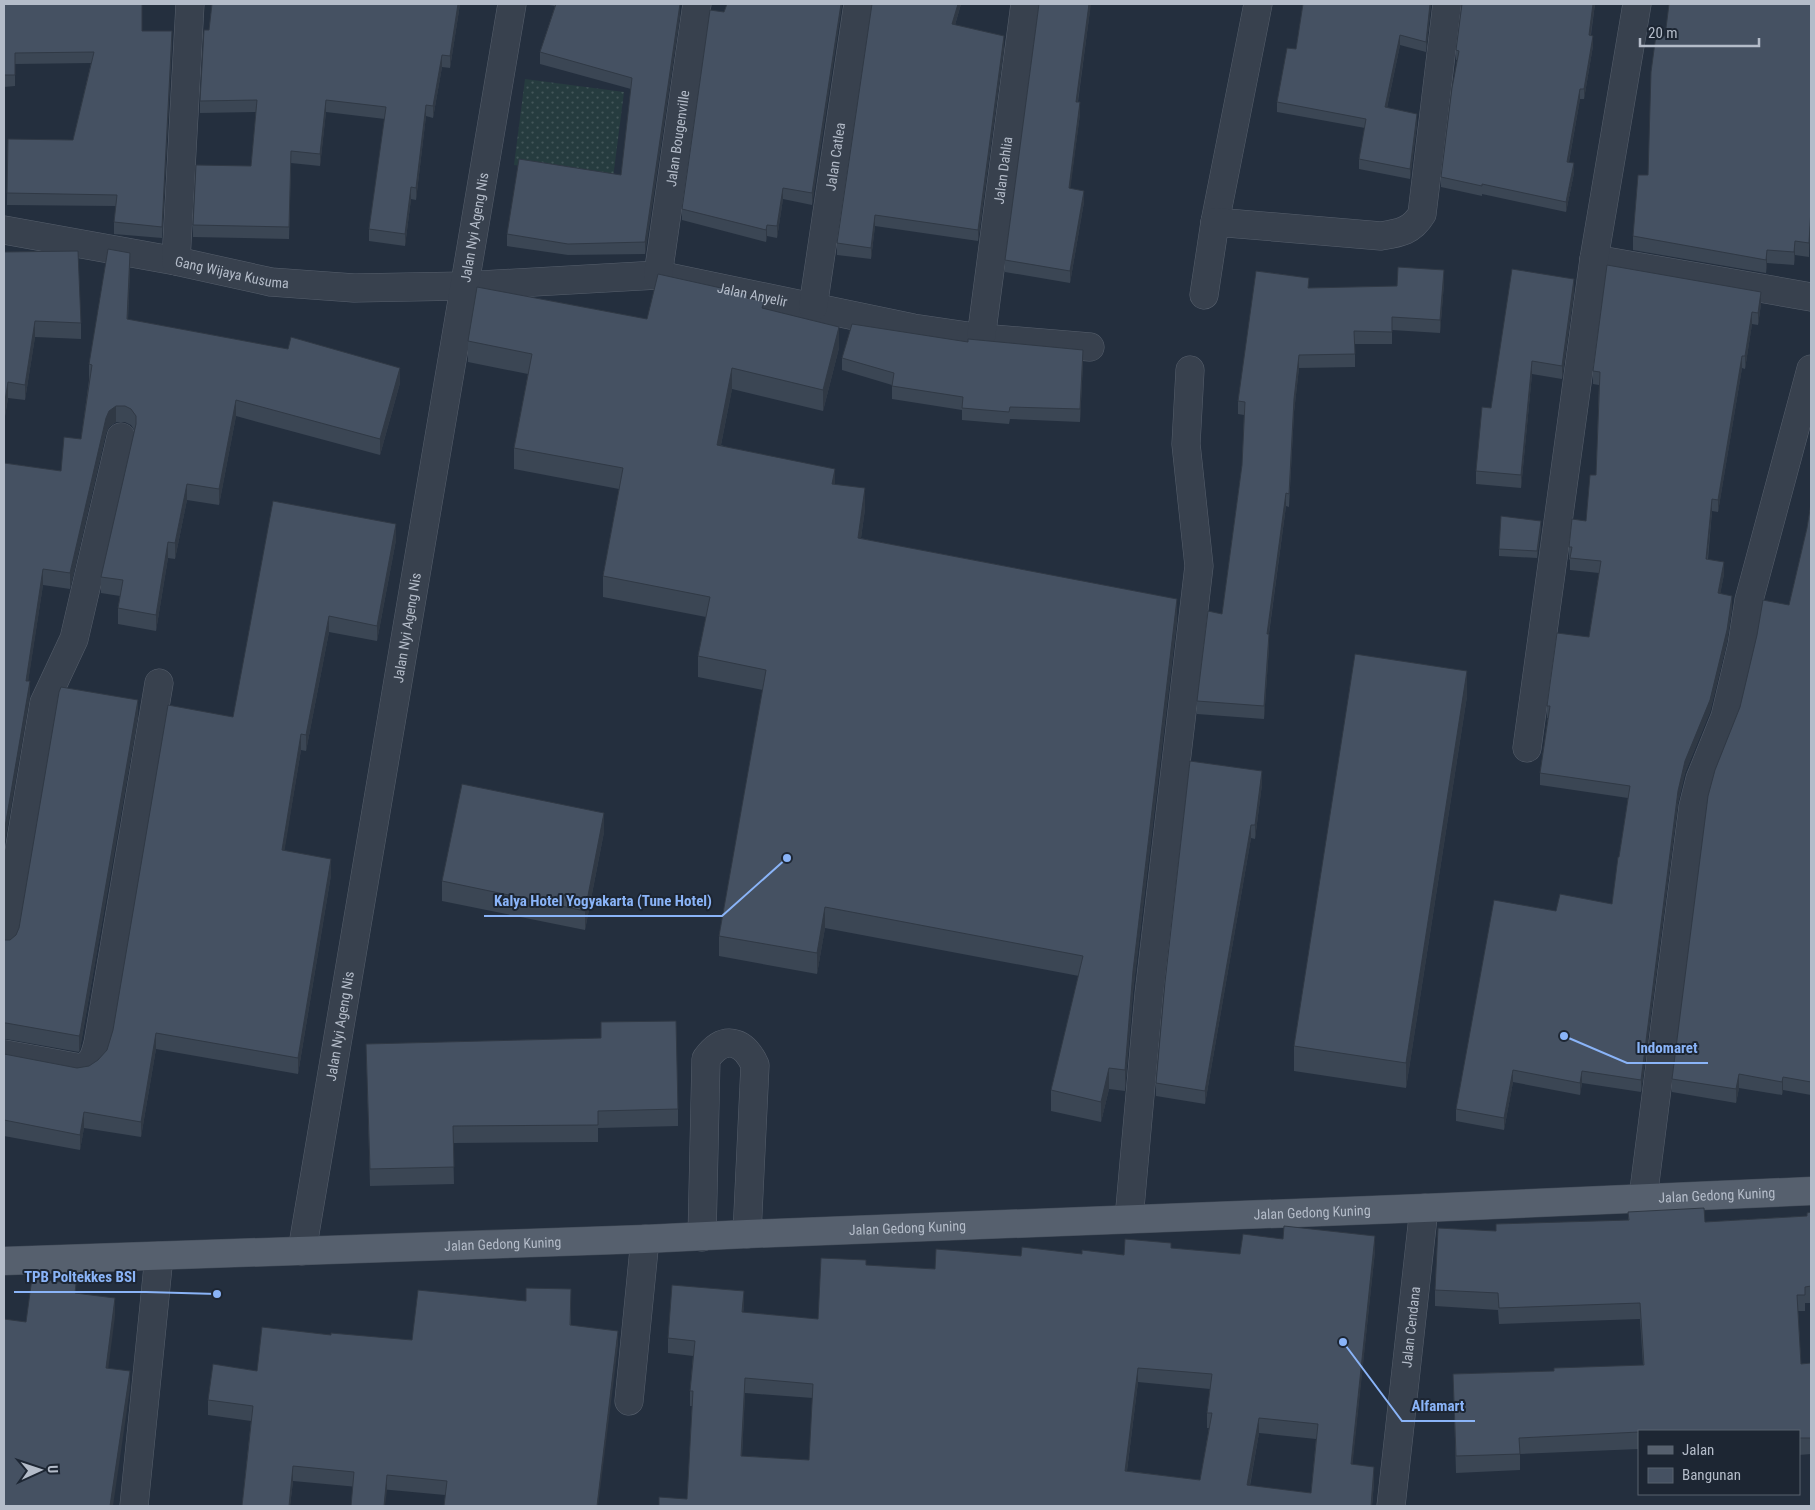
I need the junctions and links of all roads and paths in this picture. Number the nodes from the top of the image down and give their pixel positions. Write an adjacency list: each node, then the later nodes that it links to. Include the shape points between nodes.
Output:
1 (190, 4): 12 (street)
2 (512, 4): 14 (street, Jalan Nyi Ageng Nis)
3 (697, 4): 13 (street, Jalan Bougenville)
4 (858, 4): 17 (street, Jalan Catlea)
5 (1024, 4): 18 (street, Jalan Dahlia)
6 (1258, 4): 9 (street)
7 (1447, 4): 9 (street, via 1422,214 1416,224 1399,233 1381,236)
8 (1637, 4): 11 (street)
9 (1215, 222): 15 (street)
10 (4, 230): 12 (street, Gang Wijaya Kusuma)
11 (1594, 259): 16 (street); 24 (street)
12 (176, 261): 14 (street, Gang Wijaya Kusuma, via 271,282 354,288)
13 (658, 275): 14 (street, Jalan Anyelir); 17 (street, Jalan Anyelir)
14 (464, 286): 34 (street, Jalan Nyi Ageng Nis)
15 (1204, 295)
16 (1811, 297)
17 (813, 307): 18 (street, Jalan Anyelir, via 913,328)
18 (981, 338): 19 (street, Jalan Anyelir)
19 (1090, 347)
20 (1811, 369): 28 (street, via 1749,600 1725,717 1700,778 1693,807)
21 (1190, 370): 30 (street, via 1186,444 1199,566 1149,994)
22 (121, 437): 25 (street, via 74,639 44,703)
23 (159, 683): 26 (street, via 94,1058 80,1068)
24 (1527, 748)
25 (4, 941)
26 (4, 1054)
27 (1811, 1191): 28 (main road, Jalan Gedong Kuning)
28 (1643, 1198): 29 (main road, Jalan Gedong Kuning)
29 (1424, 1208): 30 (main road, Jalan Gedong Kuning); 39 (street, Jalan Cendana)
30 (1129, 1219): 31 (main road, Jalan Gedong Kuning)
31 (747, 1234): 32 (main road, Jalan Gedong Kuning); 32 (street, via 755,1065 742,1046 726,1043 714,1048 706,1059)
32 (702, 1237): 33 (main road, Jalan Gedong Kuning)
33 (645, 1240): 34 (main road, Jalan Gedong Kuning); 37 (street)
34 (302, 1251): 35 (main road, Jalan Gedong Kuning)
35 (159, 1256): 36 (main road, Jalan Gedong Kuning); 38 (street)
36 (4, 1261)
37 (629, 1402)
38 (134, 1506)
39 (1390, 1506)

